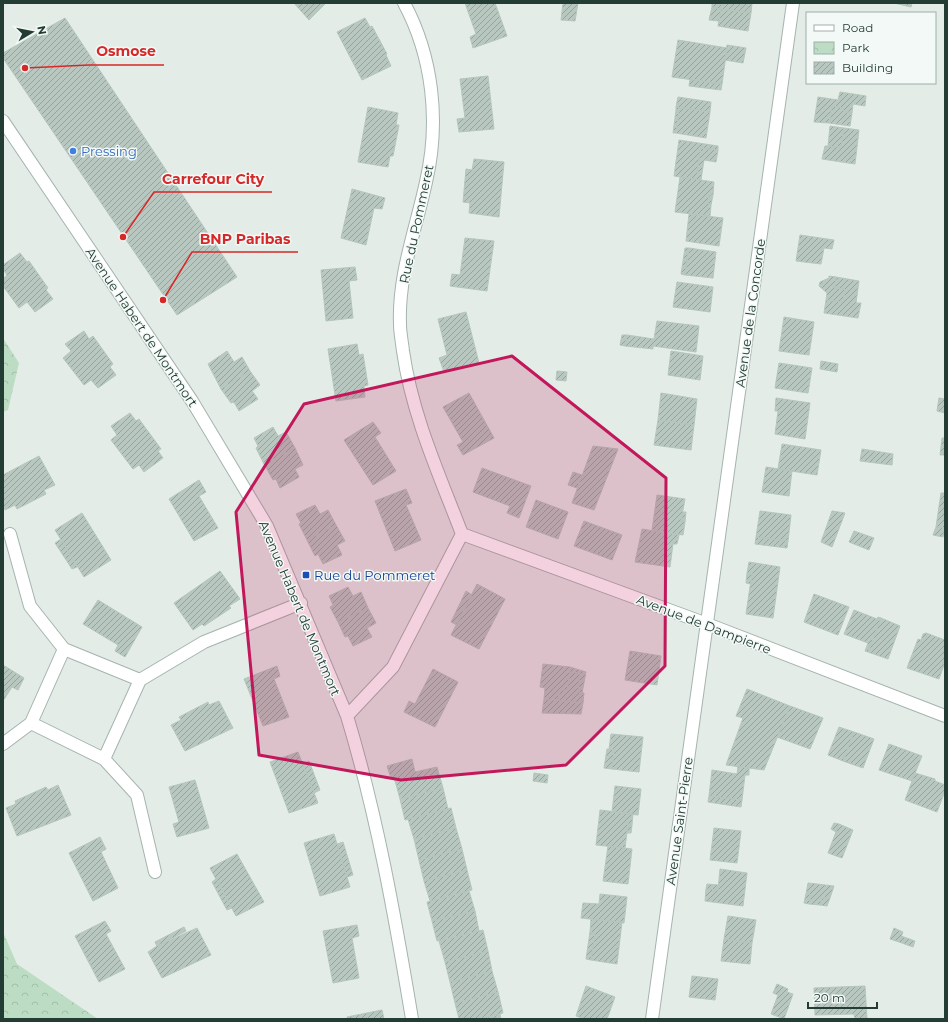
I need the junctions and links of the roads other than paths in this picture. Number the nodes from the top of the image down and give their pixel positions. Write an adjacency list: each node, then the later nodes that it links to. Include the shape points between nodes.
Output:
1 (404, 3): 5 (street, Rue du Pommeret, via 411,16 429,72 434,128 427,180 403,273 400,324 407,378 424,437)
2 (793, 3): 7 (street, Avenue de la Concorde)
3 (3, 121): 6 (street, Avenue Habert de Montmort, via 192,401 267,526)
4 (10, 534): 8 (street, via 30,606)
5 (462, 534): 7 (street, Avenue de Dampierre); 10 (street, via 393,667)
6 (301, 603): 9 (street, via 204,642); 10 (street, Avenue Habert de Montmort)
7 (707, 624): 11 (street, Avenue de Dampierre); 17 (street, Avenue Saint-Pierre)
8 (64, 649): 9 (street); 12 (street)
9 (140, 680): 14 (street)
10 (347, 716): 16 (street, Avenue Habert de Montmort, via 378,831)
11 (945, 716)
12 (31, 723): 13 (street); 14 (street)
13 (3, 744)
14 (104, 759): 15 (street, via 137,795)
15 (155, 872)
16 (412, 1019)
17 (652, 1019)

